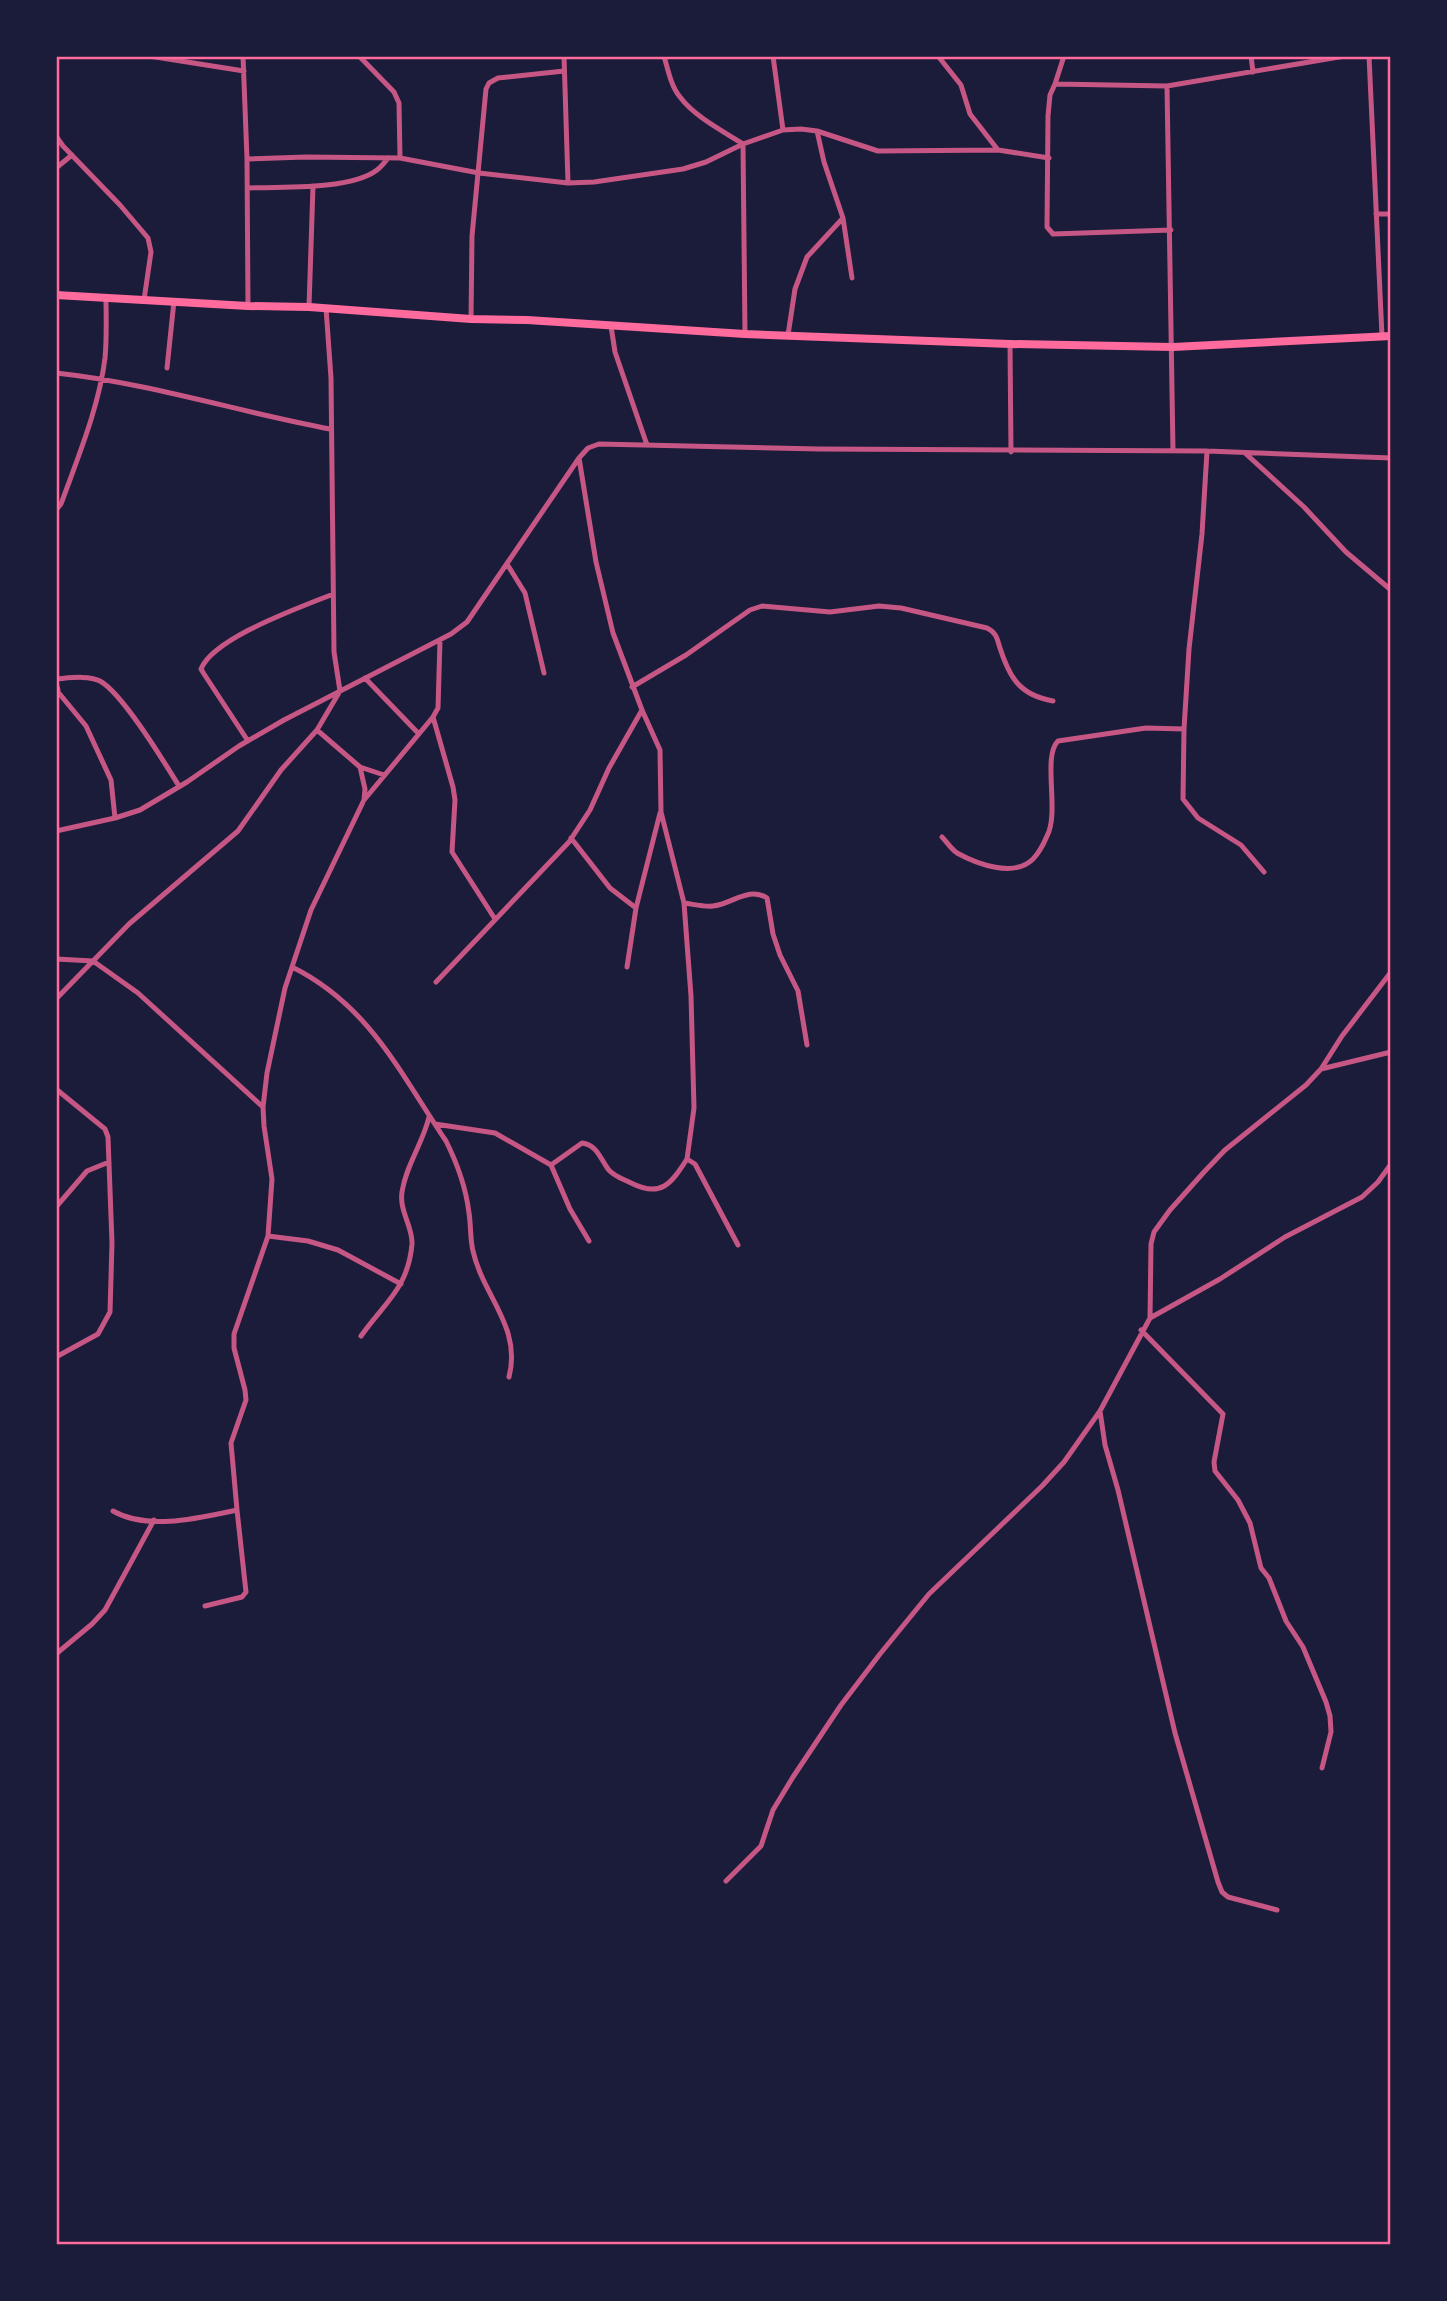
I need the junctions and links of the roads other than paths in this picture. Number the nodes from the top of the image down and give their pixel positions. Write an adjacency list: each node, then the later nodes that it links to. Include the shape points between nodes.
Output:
1 (149, 56): 12 (street)
2 (243, 56): 12 (street)
3 (359, 56): 24 (street, via 399,103)
4 (564, 56): 13 (street)
5 (664, 56): 20 (street, via 680,97)
6 (773, 56): 17 (street)
7 (939, 56): 21 (street, via 961,85 970,114)
8 (1063, 56): 15 (street)
9 (1251, 56): 14 (street)
10 (1345, 56): 14 (street)
11 (1369, 56): 32 (street)
12 (244, 71): 26 (street)
13 (564, 71): 28 (street, via 498,78 489,83); 29 (street)
14 (1253, 72): 16 (street)
15 (1055, 84): 16 (street); 25 (street, via 1048,116)
16 (1167, 86): 35 (street)
17 (783, 130): 18 (street); 20 (street)
18 (817, 131): 21 (street, via 878,151); 34 (street)
19 (56, 136): 22 (street)
20 (743, 144): 29 (street, via 683,169); 46 (street)
21 (998, 150): 25 (street)
22 (72, 155): 27 (street); 39 (street, via 148,238 151,252)
23 (388, 158): 24 (street); 26 (street); 30 (street, via 362,178)
24 (400, 158): 28 (street)
25 (1049, 158): 35 (street, via 1049,232)
26 (247, 159): 31 (street)
27 (56, 168)
28 (480, 173): 29 (street); 44 (street, via 472,236)
29 (568, 183)
30 (313, 186): 31 (street); 42 (street)
31 (247, 188): 41 (street)
32 (1376, 214): 33 (street); 48 (street)
33 (1391, 214)
34 (843, 218): 36 (street); 47 (street, via 807,257 795,289)
35 (1171, 230): 50 (street)
36 (852, 278)
37 (56, 295): 38 (main road)
38 (106, 298): 39 (main road); 53 (street)
39 (144, 300): 40 (main road)
40 (174, 301): 41 (main road); 51 (street)
41 (248, 306): 42 (main road)
42 (309, 307): 43 (main road)
43 (327, 308): 44 (main road); 54 (street)
44 (471, 319): 45 (main road)
45 (611, 326): 46 (main road); 55 (street, via 615,352)
46 (745, 334): 47 (main road)
47 (788, 335): 49 (main road)
48 (1387, 336): 50 (main road)
49 (1010, 344): 50 (main road); 57 (street)
50 (1173, 347): 56 (street)
51 (167, 368)
52 (56, 373): 53 (street)
53 (102, 378): 54 (street); 62 (street)
54 (330, 429): 65 (street)
55 (647, 445): 57 (street); 60 (street, via 599,444)
56 (1173, 451): 57 (street); 58 (street)
57 (1011, 452)
58 (1207, 452): 59 (street); 76 (street)
59 (1244, 453): 61 (street); 64 (street)
60 (579, 458): 63 (street); 70 (street, via 596,562)
61 (1391, 458)
62 (56, 510)
63 (507, 564): 66 (street, via 467,622); 67 (street, via 525,593)
64 (1391, 590)
65 (333, 594): 71 (street); 79 (street, via 253,628 203,664 201,669)
66 (440, 640): 68 (street); 75 (street, via 439,701)
67 (544, 673)
68 (365, 678): 71 (street); 78 (street)
69 (56, 681): 72 (street); 82 (street, via 83,678 102,683 126,708)
70 (632, 687): 73 (street, via 762,606 830,612 879,606 987,628 997,637 1008,669 1026,692); 74 (street)
71 (340, 691): 77 (street); 79 (street)
72 (57, 693): 85 (street, via 86,726 111,780)
73 (1053, 701)
74 (642, 710): 84 (street, via 660,750); 88 (street)
75 (433, 717): 78 (street); 92 (street, via 455,800 452,852)
76 (1184, 729): 87 (street, via 1146,728 1058,741 1051,753 1052,825 1026,865 1007,869 984,864 955,852); 89 (street, via 1183,799 1188,809 1241,845)
77 (317, 730): 80 (street); 94 (street, via 281,770 238,831 129,924)
78 (418, 733): 81 (street)
79 (248, 741): 82 (street)
80 (360, 767): 81 (street); 83 (street)
81 (384, 775): 83 (street)
82 (179, 786): 85 (street, via 139,810)
83 (364, 800): 95 (street, via 311,910)
84 (661, 812): 90 (street); 91 (street)
85 (115, 818): 86 (street)
86 (56, 831)
87 (942, 837)
88 (571, 838): 91 (street, via 610,888); 92 (street)
89 (1264, 872)
90 (684, 903): 100 (street, via 716,905 745,894 767,898 780,955 798,990); 107 (street, via 694,1108)
91 (636, 908): 96 (street)
92 (495, 919): 98 (street)
93 (56, 959): 94 (street)
94 (93, 961): 99 (street); 104 (street, via 138,993)
95 (292, 967): 104 (street); 105 (street, via 331,990 366,1023)
96 (627, 967)
97 (1391, 972): 102 (street)
98 (436, 982)
99 (56, 999)
100 (807, 1045)
101 (1391, 1052): 102 (street)
102 (1321, 1069): 116 (street, via 1225,1150 1154,1232)
103 (56, 1089): 108 (street, via 105,1129)
104 (263, 1107): 112 (street, via 272,1179)
105 (429, 1115): 106 (street); 115 (street, via 402,1189 412,1243)
106 (434, 1123): 110 (street, via 495,1133); 120 (street, via 454,1158 468,1203 473,1251 509,1332 513,1362)
107 (687, 1159): 110 (street, via 675,1179 659,1189 644,1190 612,1173 588,1144 582,1143); 114 (street, via 695,1164)
108 (109, 1162): 111 (street, via 87,1171); 119 (street, via 110,1312 98,1334)
109 (1391, 1164): 116 (street, via 1362,1197)
110 (551, 1166): 113 (street)
111 (56, 1207)
112 (268, 1236): 115 (street, via 338,1250); 122 (street, via 234,1334 246,1400 231,1443)
113 (589, 1241)
114 (738, 1245)
115 (401, 1284): 118 (street)
116 (1150, 1318): 117 (street)
117 (1141, 1330): 121 (street); 127 (street, via 1223,1414 1215,1472 1250,1523 1261,1568 1326,1702 1331,1732)
118 (361, 1336)
119 (56, 1357)
120 (509, 1377)
121 (1100, 1411): 128 (street, via 1064,1462 929,1594 880,1654 793,1777 773,1810 761,1846); 129 (street, via 1175,1732 1218,1882 1228,1896)
122 (237, 1510): 124 (street); 125 (street, via 246,1592)
123 (113, 1511): 124 (street, via 132,1519)
124 (154, 1520): 126 (street, via 105,1609)
125 (205, 1606)
126 (57, 1652)
127 (1322, 1768)
128 (726, 1881)
129 (1277, 1910)

